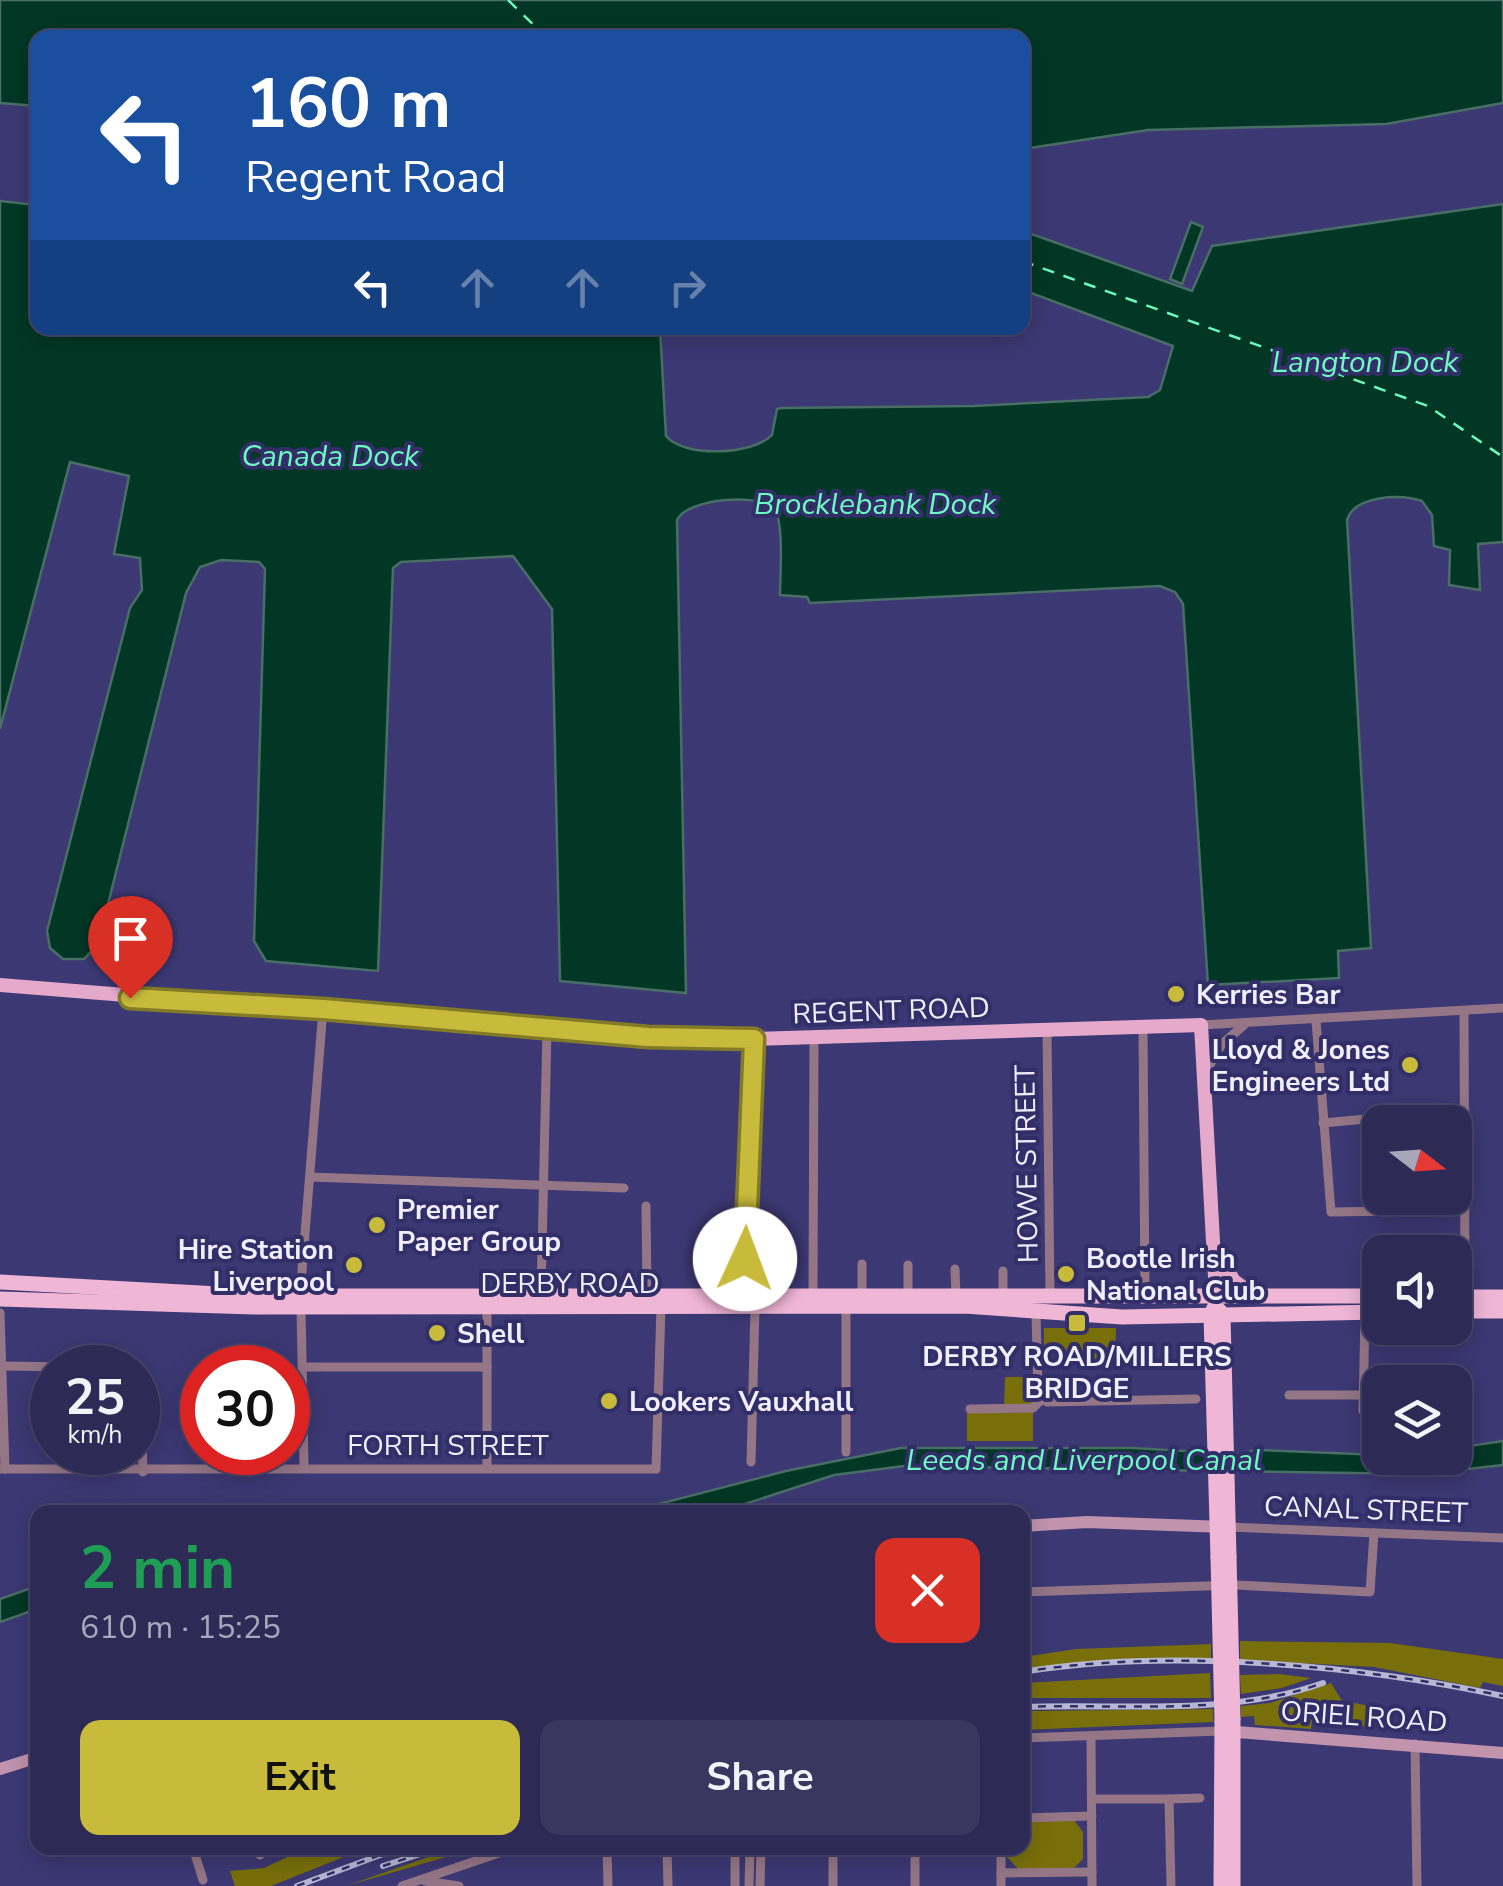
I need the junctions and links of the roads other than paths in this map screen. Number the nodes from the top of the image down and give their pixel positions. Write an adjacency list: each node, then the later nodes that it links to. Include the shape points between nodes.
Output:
1 (0, 986): 3 (main road, REGENT ROAD)
2 (1503, 1008): 4 (street, REGENT ROAD)
3 (323, 1009): 9 (main road, REGENT ROAD); 17 (street)
4 (1464, 1011): 5 (street, REGENT ROAD); 14 (street)
5 (1316, 1021): 6 (street, REGENT ROAD); 16 (street)
6 (1246, 1023): 7 (street, REGENT ROAD); 13 (street, via 1222,1044)
7 (1201, 1025): 8 (main road, REGENT ROAD); 13 (main road)
8 (1143, 1026): 10 (main road, REGENT ROAD); 40 (street)
9 (546, 1030): 12 (main road, REGENT ROAD); 18 (street)
10 (1047, 1030): 11 (main road, REGENT ROAD); 39 (street, HOWE STREET)
11 (814, 1038): 12 (main road, REGENT ROAD); 30 (street)
12 (754, 1039): 29 (street)
13 (1204, 1077): 22 (main road)
14 (1464, 1105)
15 (1362, 1119): 16 (street)
16 (1323, 1123): 21 (street, via 1329,1209)
17 (310, 1176): 18 (street); 43 (street)
18 (540, 1188): 19 (street); 32 (street)
19 (624, 1188)
20 (646, 1206): 28 (street)
21 (1362, 1213)
22 (1213, 1244): 34 (main road, via 1222,1266); 47 (main road)
23 (862, 1264): 33 (street)
24 (908, 1265): 31 (street)
25 (956, 1268): 36 (street)
26 (1003, 1271): 38 (street)
27 (0, 1282): 43 (highway, DERBY ROAD)
28 (647, 1294): 29 (highway, DERBY ROAD); 32 (highway, DERBY ROAD)
29 (743, 1294): 30 (highway, DERBY ROAD)
30 (813, 1294): 33 (highway, DERBY ROAD)
31 (908, 1294): 33 (highway, DERBY ROAD); 36 (highway, DERBY ROAD)
32 (540, 1295): 43 (highway, DERBY ROAD)
33 (862, 1295)
34 (1253, 1295): 37 (highway, DERBY ROAD); 47 (highway, DERBY ROAD)
35 (0, 1296): 43 (highway, DERBY ROAD)
36 (956, 1296): 38 (highway, DERBY ROAD)
37 (1362, 1296)
38 (1003, 1297): 39 (highway, DERBY ROAD)
39 (1050, 1297): 40 (highway, DERBY ROAD)
40 (1146, 1297): 47 (highway, DERBY ROAD)
41 (1503, 1297): 42 (highway)
42 (1472, 1300)
43 (301, 1302): 45 (highway, DERBY ROAD); 54 (street)
44 (1472, 1305): 50 (highway)
45 (487, 1307): 46 (highway, DERBY ROAD); 58 (street)
46 (661, 1307): 48 (highway, DERBY ROAD); 67 (street, FORTH STREET, via 656,1469)
47 (1216, 1308): 51 (highway, DERBY ROAD); 52 (highway, DERBY ROAD); 70 (highway)
48 (755, 1309): 49 (highway, DERBY ROAD); 65 (street)
49 (846, 1309): 51 (highway, DERBY ROAD); 64 (street)
50 (1503, 1311)
51 (1036, 1312): 61 (street)
52 (1362, 1312)
53 (0, 1313): 55 (street)
54 (302, 1345)
55 (2, 1366): 56 (street); 68 (street)
56 (30, 1366)
57 (310, 1367): 58 (street)
58 (486, 1367): 67 (street)
59 (1362, 1395): 60 (street)
60 (1288, 1396)
61 (1042, 1398): 62 (street); 63 (street, via 1033,1408)
62 (1196, 1399)
63 (970, 1409)
64 (846, 1452)
65 (751, 1462)
66 (310, 1466): 67 (street, FORTH STREET)
67 (487, 1467)
68 (2, 1469): 69 (street, FORTH STREET)
69 (30, 1470)
70 (1222, 1521): 71 (main road); 72 (street, CANAL STREET); 75 (highway, bridge)
71 (1030, 1526)
72 (1374, 1533): 73 (street, CANAL STREET); 74 (street, via 1370,1592 1236,1585)
73 (1503, 1538)
74 (1030, 1592)
75 (1227, 1726): 76 (street); 78 (main road, ORIEL ROAD); 113 (highway); 114 (highway)
76 (1092, 1736): 77 (street); 83 (street)
77 (1030, 1738)
78 (1415, 1744): 79 (main road, ORIEL ROAD); 115 (street)
79 (1503, 1753)
80 (30, 1760): 81 (main road)
81 (0, 1769)
82 (1200, 1798): 84 (street)
83 (1092, 1799): 84 (street); 85 (street)
84 (1168, 1799): 112 (street)
85 (1092, 1816): 86 (street); 97 (street)
86 (1030, 1818)
87 (195, 1855): 99 (street)
88 (494, 1855): 100 (street)
89 (607, 1855): 103 (street)
90 (667, 1855): 104 (street)
91 (735, 1855): 105 (street)
92 (750, 1855): 106 (street)
93 (761, 1855): 107 (street)
94 (833, 1855): 108 (street)
95 (915, 1855): 109 (street)
96 (1001, 1855): 98 (street)
97 (1092, 1872): 98 (street); 111 (street)
98 (1001, 1874): 110 (street)
99 (203, 1880)
100 (422, 1881): 101 (street); 102 (street)
101 (402, 1886)
102 (459, 1886)
103 (608, 1886)
104 (668, 1886)
105 (735, 1886)
106 (750, 1886)
107 (760, 1886)
108 (833, 1886)
109 (915, 1886)
110 (1001, 1886)
111 (1092, 1886)
112 (1170, 1886)
113 (1220, 1886)
114 (1232, 1886)
115 (1418, 1886)

